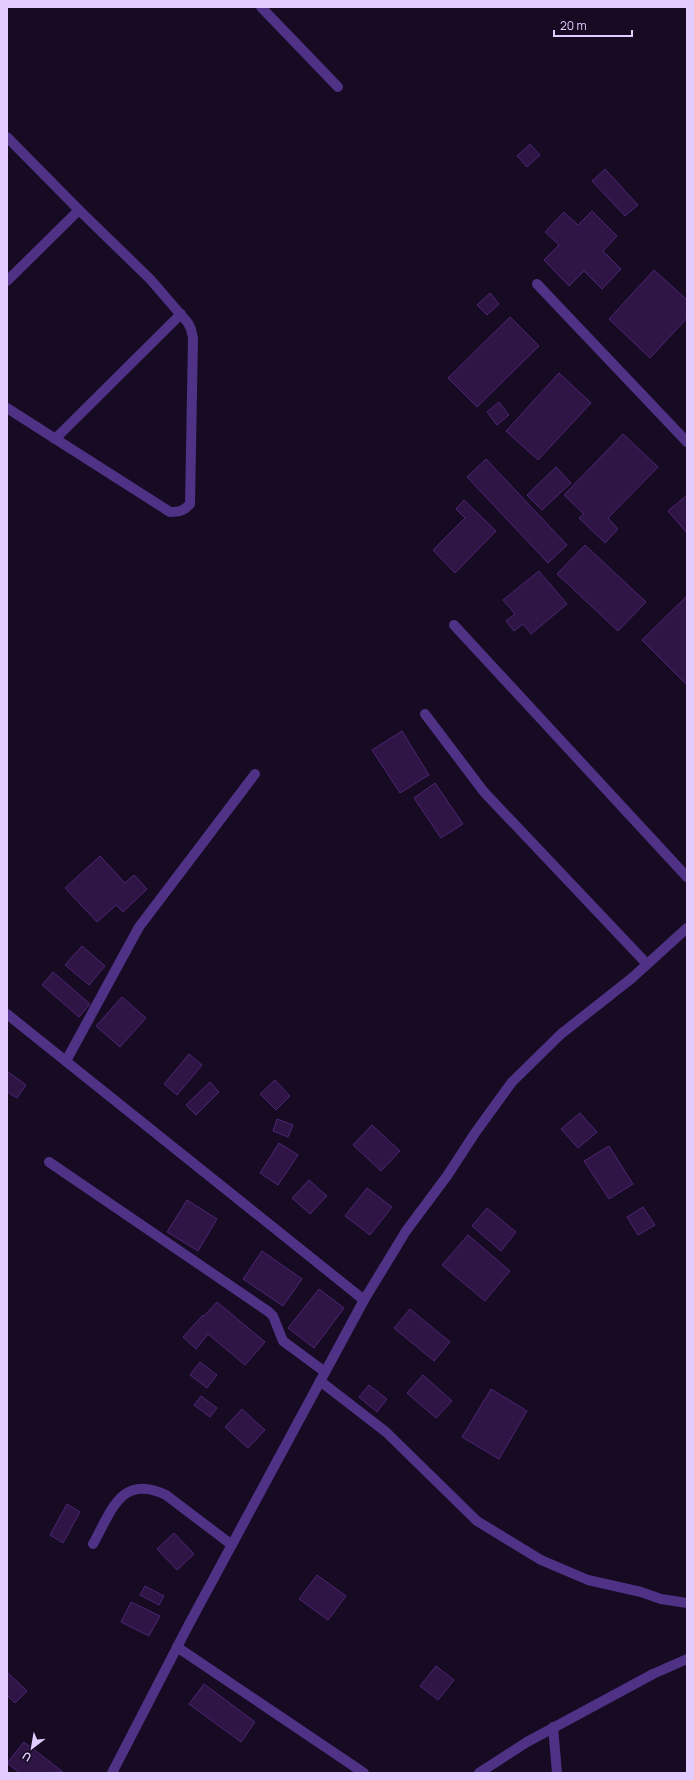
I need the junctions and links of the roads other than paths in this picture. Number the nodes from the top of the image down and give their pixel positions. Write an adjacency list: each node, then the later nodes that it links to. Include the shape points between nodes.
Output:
1 (261, 7): 2 (street)
2 (338, 87)
3 (7, 137): 4 (street)
4 (79, 210): 5 (street); 7 (street, via 150,279)
5 (7, 282)
6 (537, 284): 10 (street)
7 (181, 314): 9 (street); 9 (street, via 191,329 193,338 190,504 185,510 170,512)
8 (7, 408): 9 (street)
9 (55, 439)
10 (687, 442)
11 (454, 626): 14 (street)
12 (425, 714): 16 (street, via 484,792)
13 (255, 774): 18 (street, via 139,927)
14 (687, 877)
15 (687, 928): 16 (street)
16 (647, 964): 20 (street, via 562,1034 512,1082 406,1231)
17 (7, 1014): 18 (street)
18 (66, 1061): 20 (street)
19 (49, 1162): 21 (street, via 269,1312 283,1341)
20 (364, 1300): 21 (street)
21 (323, 1376): 23 (street); 24 (street, via 386,1432 477,1520 540,1560 588,1580)
22 (93, 1544): 23 (street, via 118,1499 128,1491 141,1488 154,1489 166,1495)
23 (232, 1545): 25 (street)
24 (687, 1603)
25 (177, 1647): 28 (street); 29 (street)
26 (687, 1659): 27 (street, via 653,1674)
27 (553, 1727): 30 (street); 31 (street)
28 (112, 1773)
29 (364, 1773)
30 (479, 1773)
31 (557, 1773)

